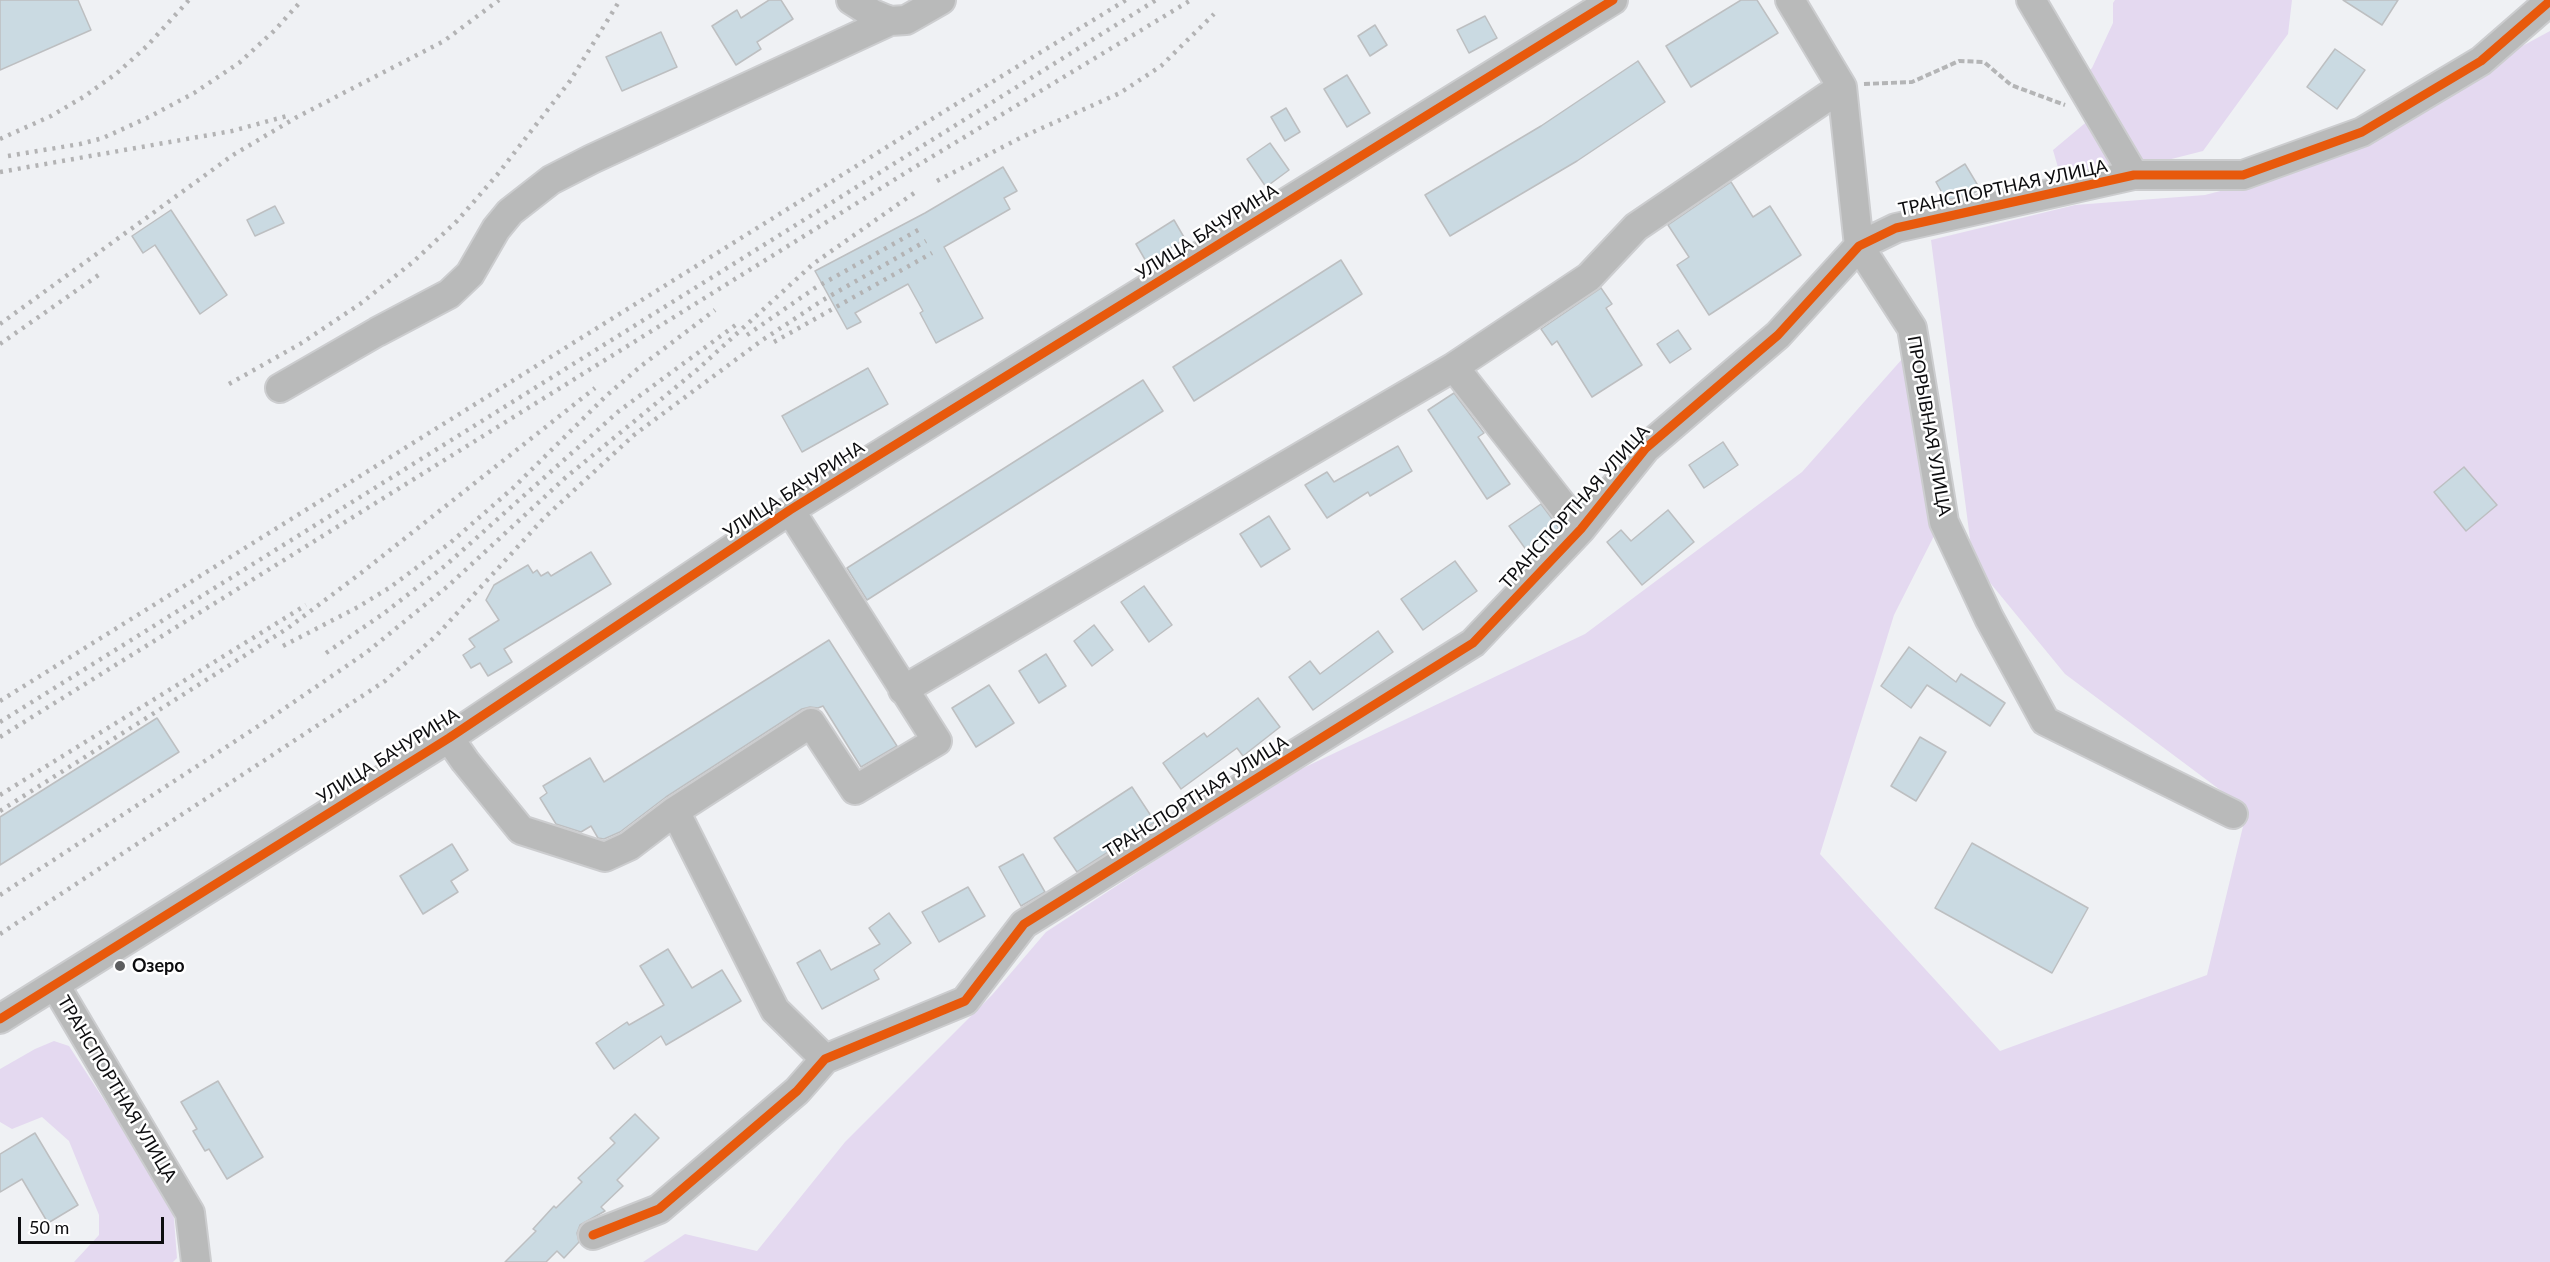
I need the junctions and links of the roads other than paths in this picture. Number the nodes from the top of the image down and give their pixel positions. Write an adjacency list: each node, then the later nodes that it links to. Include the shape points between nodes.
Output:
1 (940, 0): 7 (street, via 906,20)
2 (1613, 0): 14 (street, УЛИЦА БАЧУРИНА)
3 (1790, 0): 9 (street, ПРОРЫВНАЯ УЛИЦА)
4 (2031, 0): 10 (street)
5 (2550, 1): 10 (street, ТРАНСПОРТНАЯ УЛИЦА, via 2481,61 2362,132 2243,175)
6 (853, 2): 7 (street); 8 (street, via 858,25)
7 (890, 21): 8 (street)
8 (852, 39): 13 (street, via 551,180 510,212 470,274 449,294)
9 (1842, 87): 11 (street, ПРОРЫВНАЯ УЛИЦА); 12 (street, via 1636,226 1589,277)
10 (2134, 176): 11 (street, ТРАНСПОРТНАЯ УЛИЦА, via 1896,228)
11 (1859, 246): 15 (street, ТРАНСПОРТНАЯ УЛИЦА, via 1778,335 1646,448); 19 (street, ПРОРЫВНАЯ УЛИЦА, via 1912,328 1944,522 1989,618 2045,721)
12 (1454, 367): 15 (street); 16 (street)
13 (280, 388)
14 (790, 510): 16 (street); 17 (street, УЛИЦА БАЧУРИНА)
15 (1581, 529): 22 (street, ТРАНСПОРТНАЯ УЛИЦА, via 1473,643 1024,924 966,1001)
16 (903, 690): 18 (street, via 937,741 855,790 811,723)
17 (449, 738): 18 (street, via 521,830 605,857 629,846); 20 (street, УЛИЦА БАЧУРИНА)
18 (675, 810): 22 (street, via 775,1010)
19 (2233, 814)
20 (54, 985): 21 (street, УЛИЦА БАЧУРИНА); 24 (street, ТРАНСПОРТНАЯ УЛИЦА, via 190,1213)
21 (0, 1019)
22 (825, 1059): 23 (street, ТРАНСПОРТНАЯ УЛИЦА, via 797,1091 660,1209)
23 (592, 1234)
24 (196, 1262)

